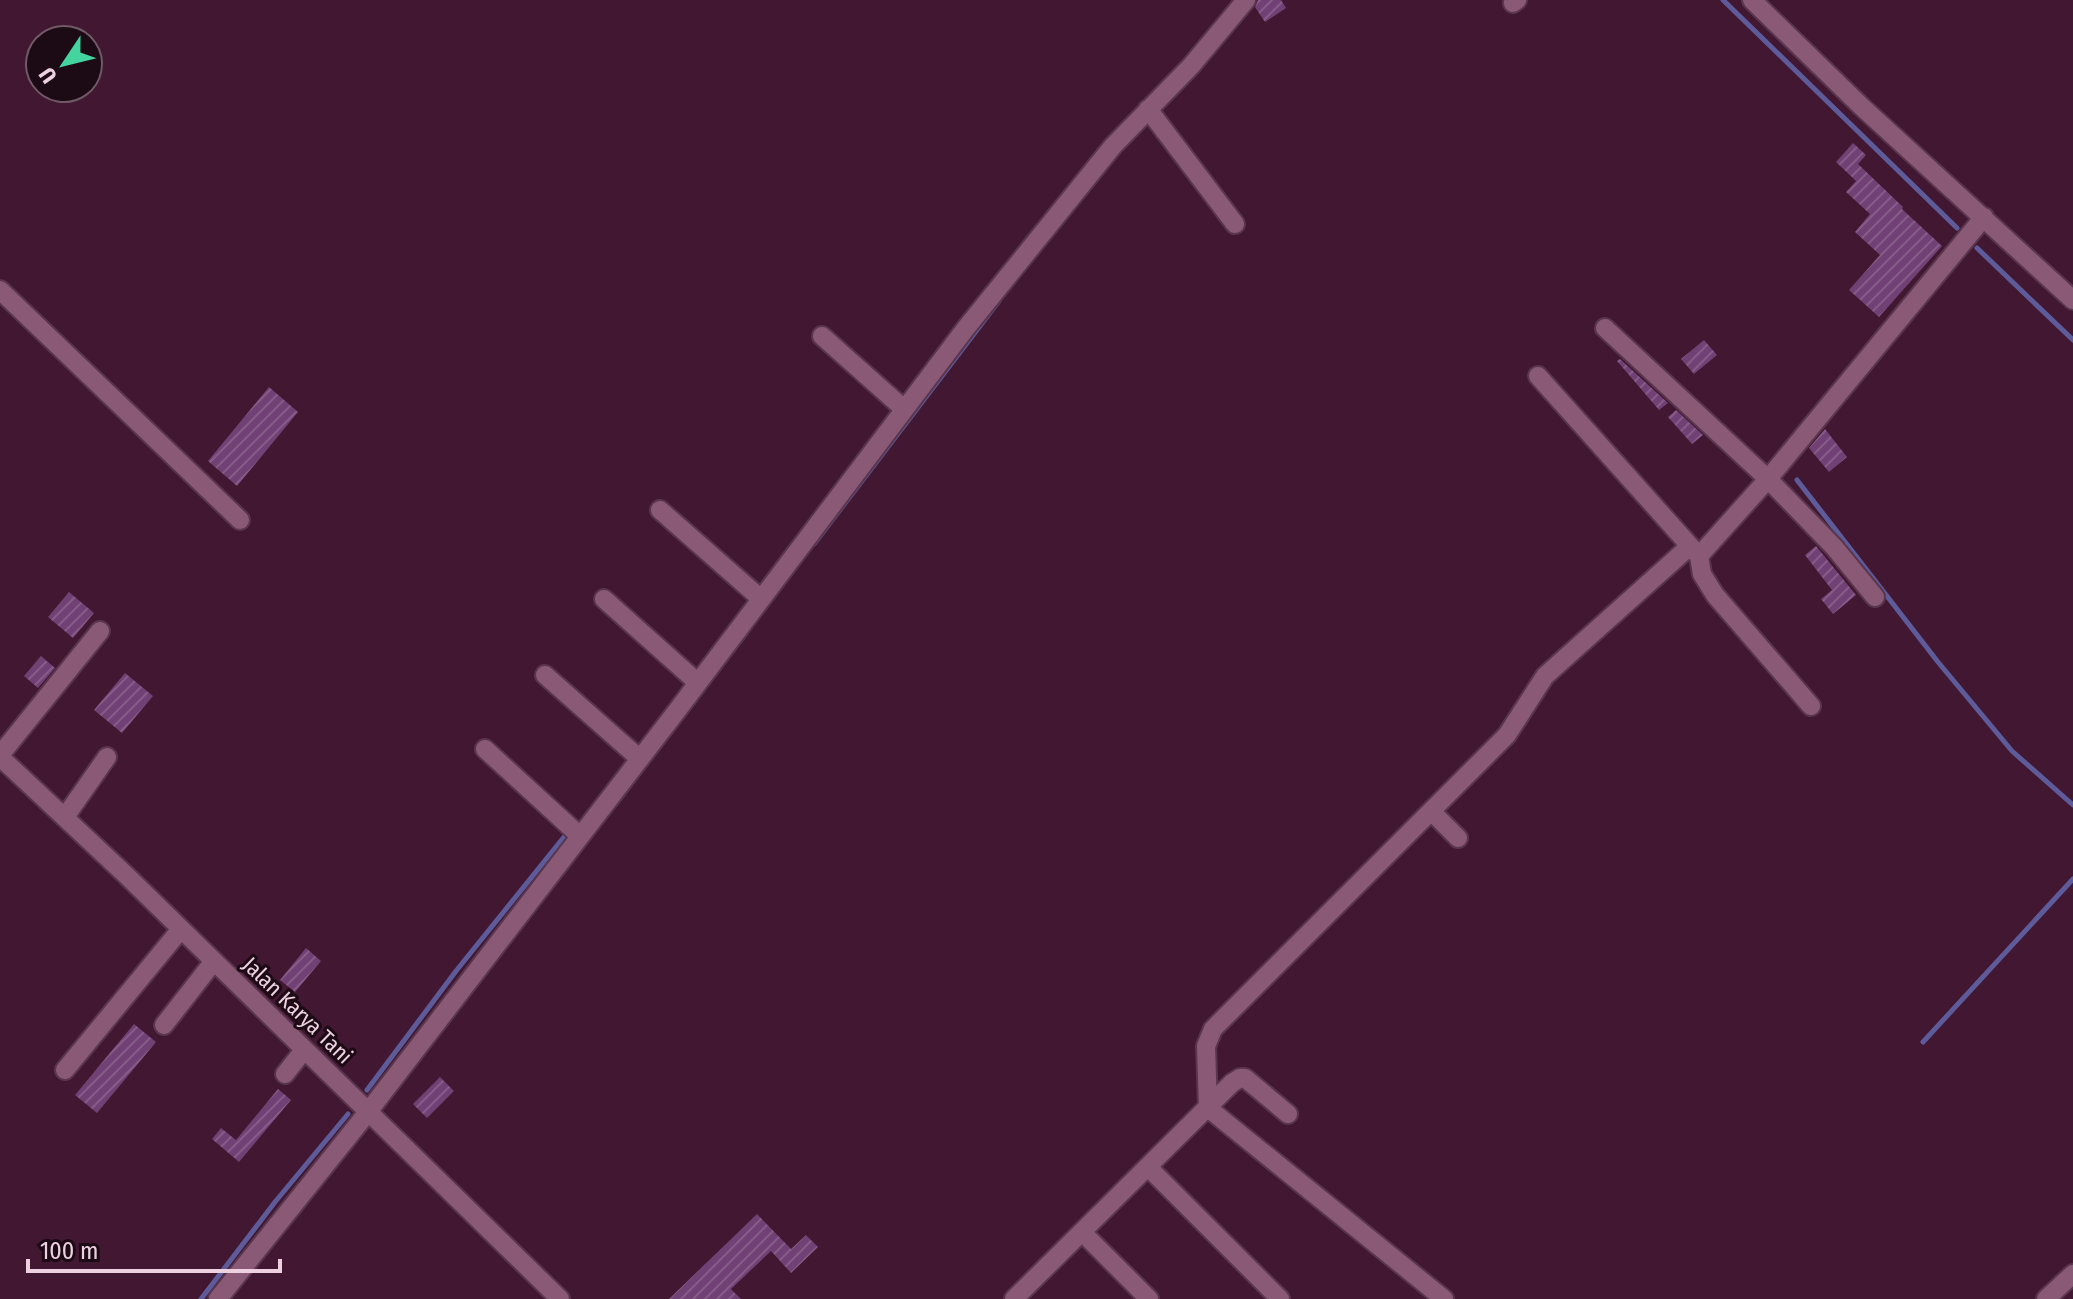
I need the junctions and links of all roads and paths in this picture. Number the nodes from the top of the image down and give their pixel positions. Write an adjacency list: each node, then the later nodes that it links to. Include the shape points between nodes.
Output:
1 (1246, 0): 3 (street)
2 (1752, 0): 4 (street)
3 (1148, 109): 5 (street); 11 (street)
4 (1984, 217): 7 (street); 12 (street)
5 (1235, 224)
6 (0, 290): 14 (street)
7 (2073, 300)
8 (1605, 328): 12 (street)
9 (822, 336): 11 (street)
10 (1538, 376): 15 (street)
11 (904, 409): 17 (street)
12 (1768, 479): 15 (street); 16 (street)
13 (660, 510): 17 (street)
14 (240, 520)
15 (1695, 551): 22 (street, via 1715,595); 27 (street, via 1545,676 1507,735)
16 (1875, 597)
17 (760, 598): 21 (street)
18 (604, 599): 21 (street)
19 (100, 631): 24 (street)
20 (545, 675): 26 (street)
21 (697, 682): 26 (street)
22 (1811, 706)
23 (485, 749): 29 (street)
24 (0, 756): 28 (street, Jalan Karya Tani)
25 (107, 757): 28 (street)
26 (640, 759): 29 (street)
27 (1431, 811): 30 (street); 37 (street, via 1213,1029 1206,1046)
28 (65, 817): 31 (street, Jalan Karya Tani)
29 (580, 836): 38 (street)
30 (1458, 838)
31 (181, 929): 32 (street, Jalan Karya Tani); 35 (street)
32 (214, 961): 33 (street); 34 (street, Jalan Karya Tani)
33 (164, 1025)
34 (304, 1050): 36 (street); 38 (street, Jalan Karya Tani)
35 (65, 1070)
36 (285, 1074)
37 (1208, 1108): 39 (street, via 1232,1083 1245,1078); 40 (street); 48 (street)
38 (368, 1112): 43 (street); 44 (street, Jalan Karya Tani)
39 (1288, 1114)
40 (1148, 1167): 41 (street); 47 (street)
41 (1082, 1232): 45 (street); 46 (street)
42 (2073, 1274): 49 (street)
43 (218, 1299)
44 (560, 1299)
45 (1014, 1299)
46 (1149, 1299)
47 (1280, 1299)
48 (1444, 1299)
49 (2046, 1299)

